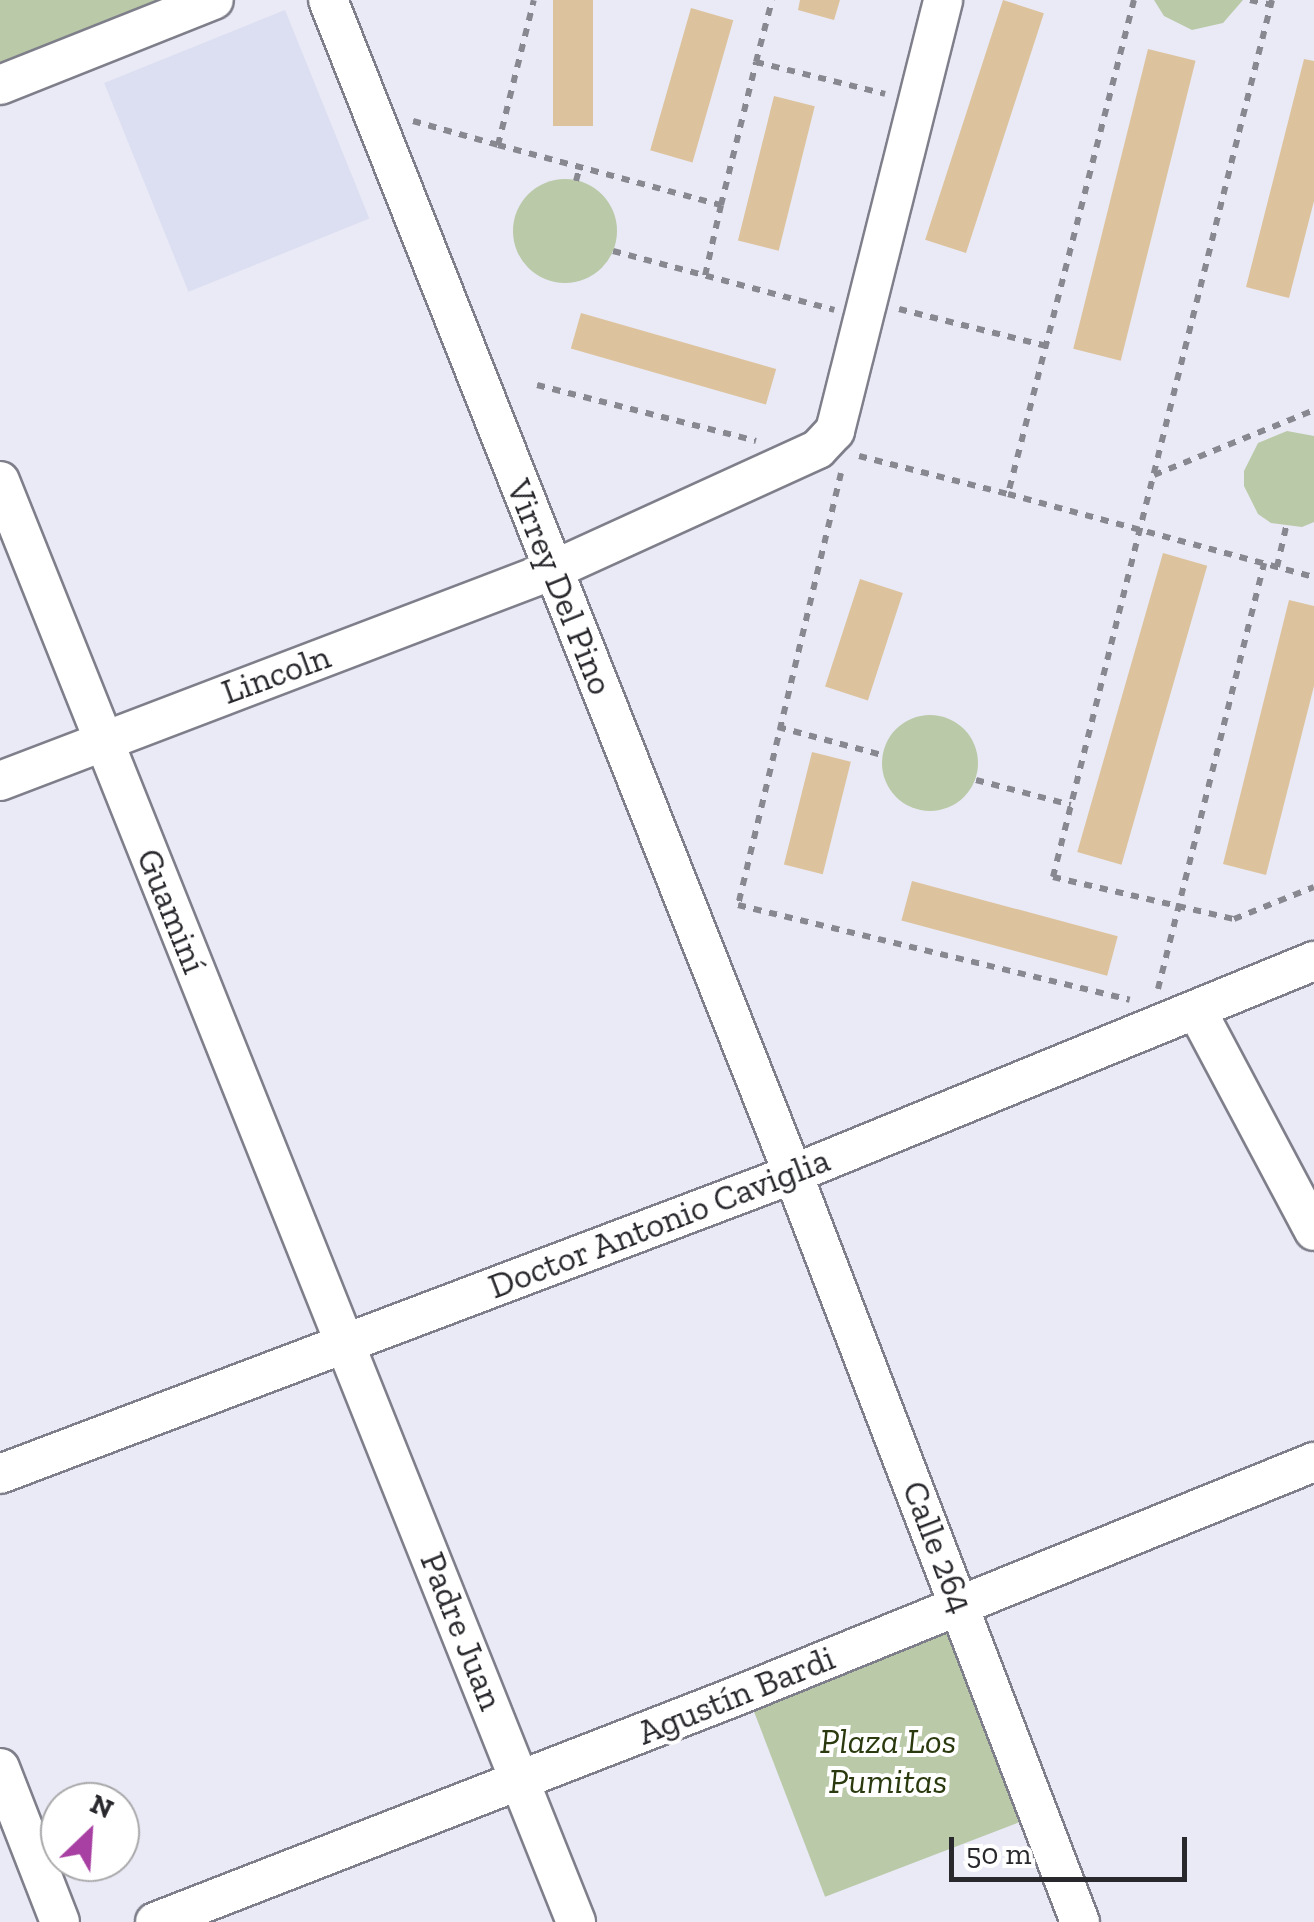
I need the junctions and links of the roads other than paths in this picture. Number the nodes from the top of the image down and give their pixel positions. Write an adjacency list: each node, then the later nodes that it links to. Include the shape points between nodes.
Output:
1 (214, 0): 4 (street)
2 (328, 0): 6 (street, Virrey Del Pino)
3 (943, 0): 6 (street, Lincoln, via 835,430 818,449)
4 (0, 85)
5 (0, 481): 7 (street, Guaminí)
6 (554, 570): 7 (street, Lincoln); 11 (street, Virrey Del Pino)
7 (102, 739): 8 (street, Lincoln); 13 (street, Guaminí)
8 (0, 781)
9 (1314, 961): 10 (street, Doctor Antonio Caviglia)
10 (1197, 1011): 11 (street, Doctor Antonio Caviglia); 12 (street)
11 (793, 1174): 13 (street, Doctor Antonio Caviglia); 16 (street, Calle 264)
12 (1314, 1232)
13 (347, 1341): 15 (street, Doctor Antonio Caviglia); 18 (street, Padre Juan)
14 (1314, 1462): 16 (street, Agustín Bardi)
15 (0, 1474)
16 (961, 1603): 18 (street, Agustín Bardi); 22 (street, Calle 264)
17 (0, 1768): 19 (street)
18 (522, 1781): 20 (street, Agustín Bardi); 21 (street, Padre Juan)
19 (60, 1922)
20 (155, 1922)
21 (576, 1922)
22 (1080, 1922)

